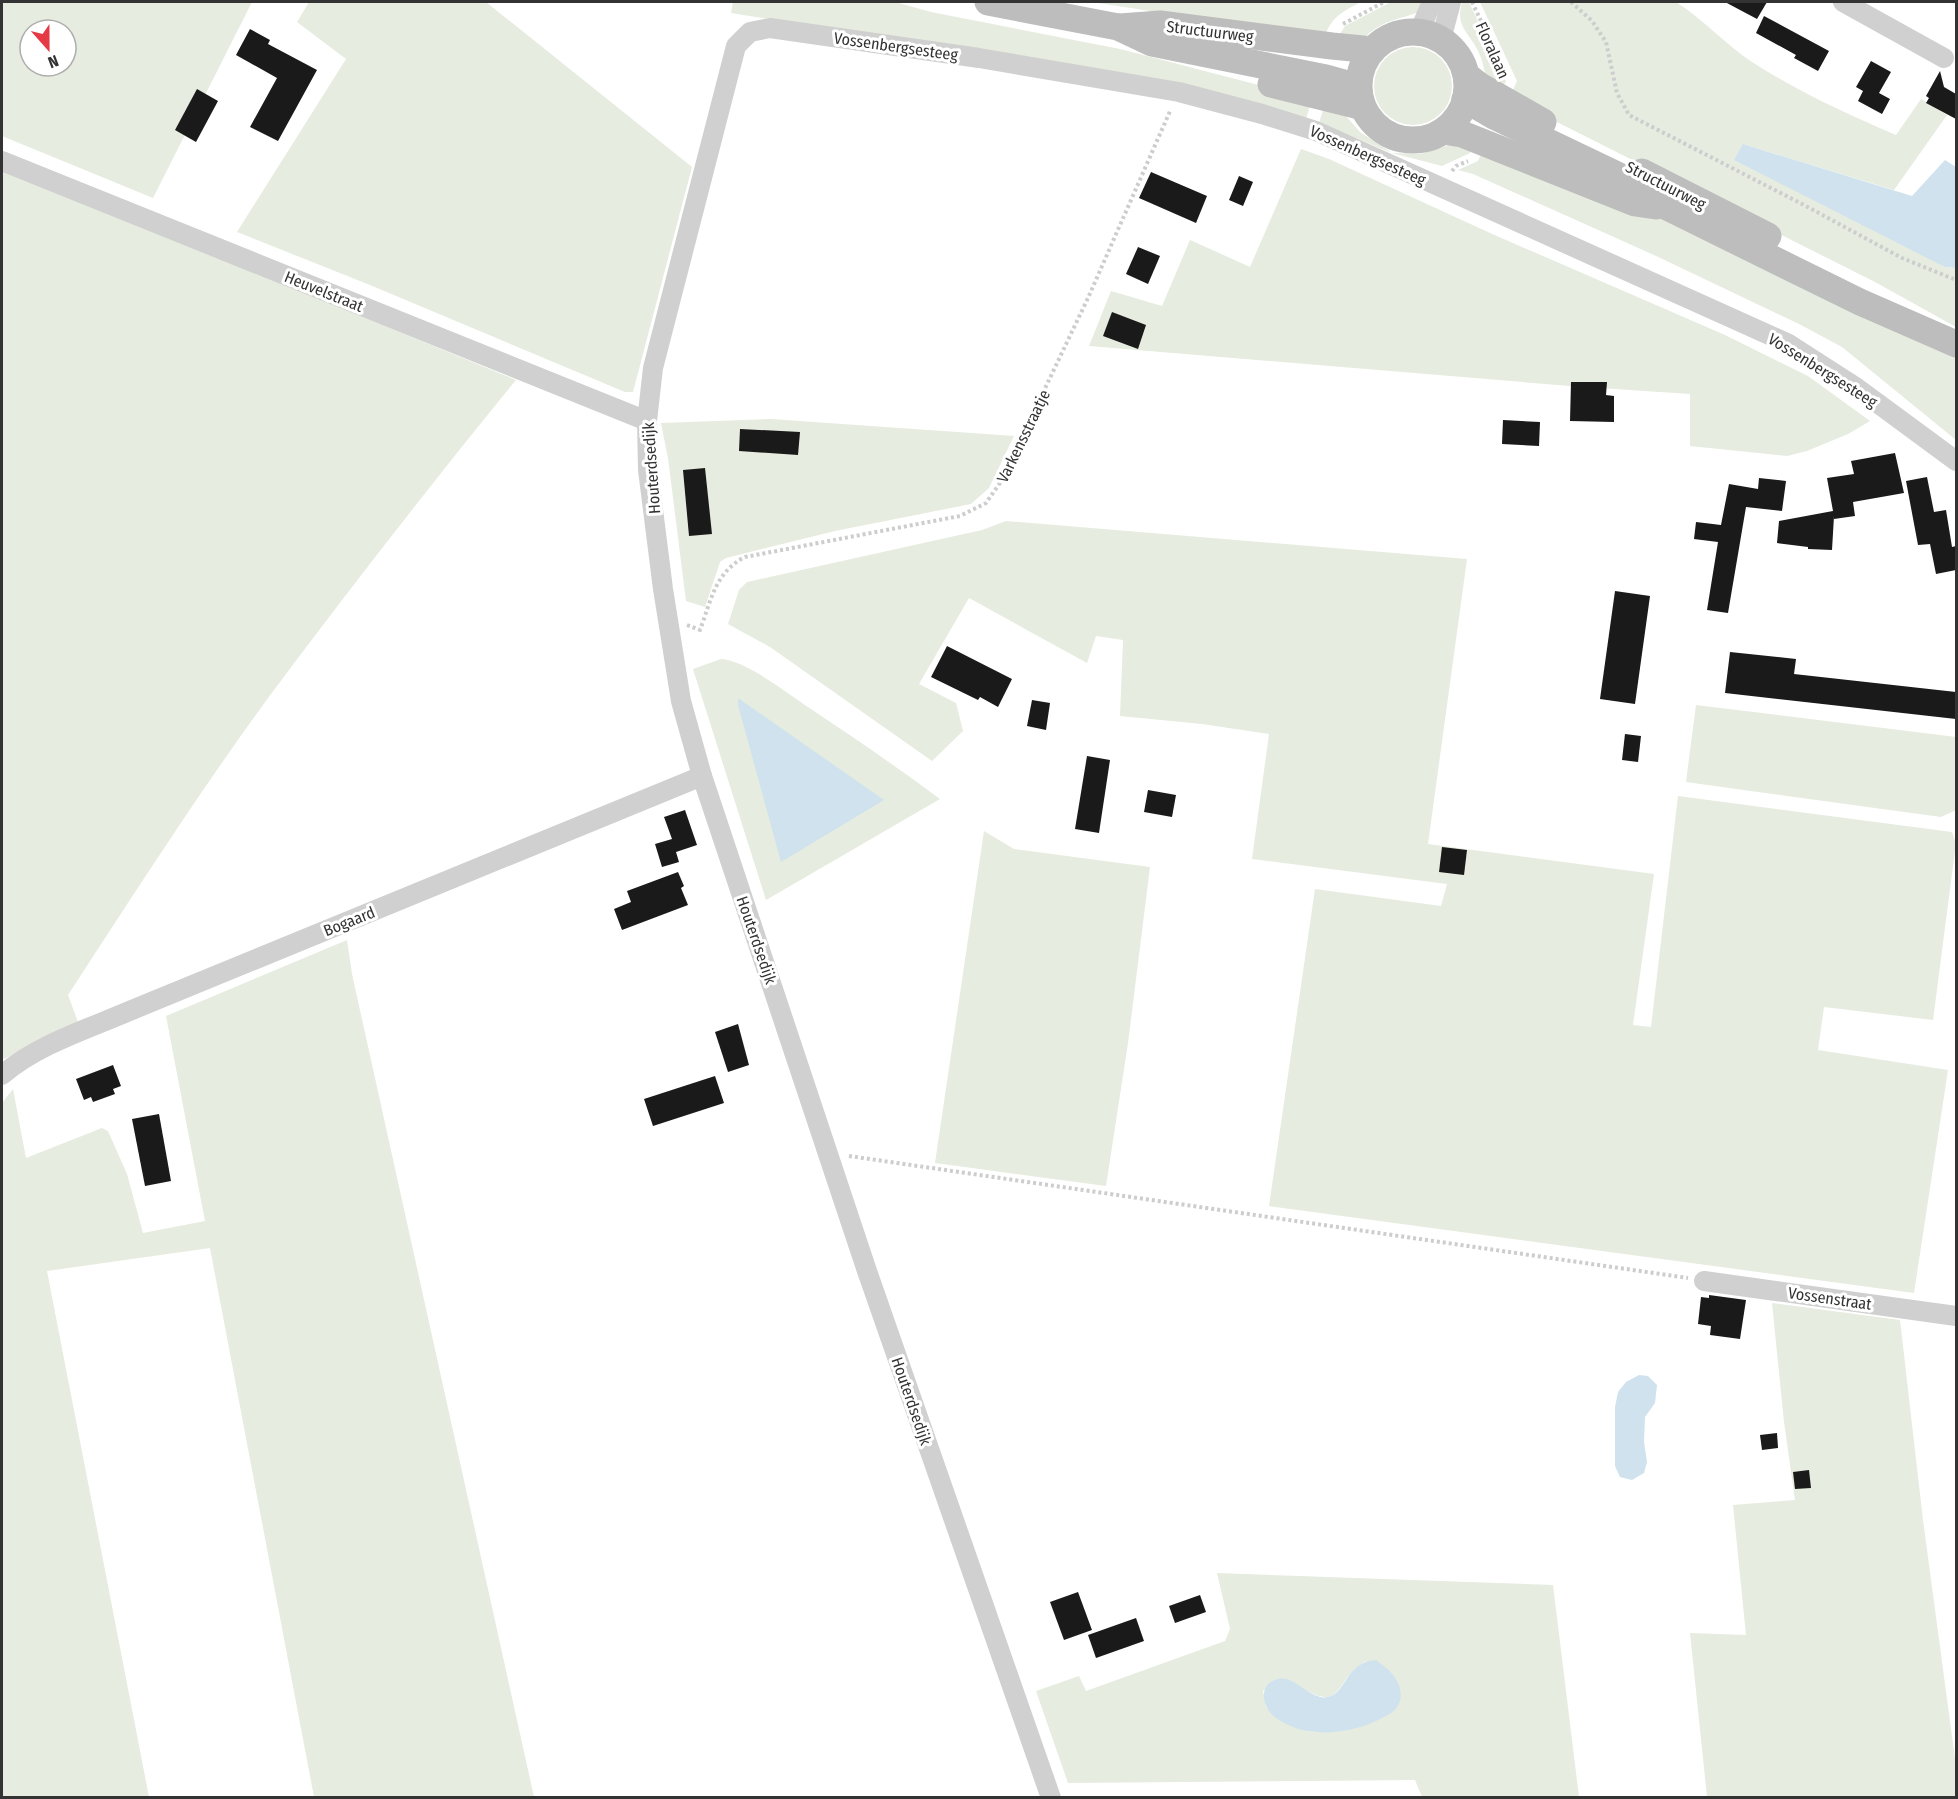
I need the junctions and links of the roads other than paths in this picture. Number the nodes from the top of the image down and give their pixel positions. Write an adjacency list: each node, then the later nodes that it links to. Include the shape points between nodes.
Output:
1 (988, 2): 5 (main road, Structuurweg)
2 (1432, 2): 6 (street)
3 (1451, 2): 6 (street)
4 (1843, 2): 9 (street)
5 (1118, 27): 7 (main road, Structuurweg, via 1160,24); 11 (main road, Structuurweg, via 1149,53 1240,75)
6 (1430, 36): 7 (main road, via 1407,32 1394,35); 10 (main road, via 1457,56)
7 (1372, 50): 11 (main road, via 1360,73)
8 (732, 58): 17 (street, Houterdsedijk, via 653,368); 18 (street, Vossenbergsesteeg, via 744,37 770,28 1179,92 1316,131 1787,343 1857,388)
9 (1944, 58)
10 (1465, 87): 12 (main road, via 1454,120); 14 (main road, Structuurweg, via 1494,116 1642,187); 15 (main road, Structuurweg, via 1480,86 1544,123 1827,266)
11 (1361, 97): 12 (main road, via 1367,116 1380,130 1397,138 1416,140)
12 (1443, 131): 14 (main road, Structuurweg, via 1462,134 1635,203)
13 (2, 161): 17 (street, Heuvelstraat)
14 (1668, 208): 15 (main road, Structuurweg)
15 (1860, 302): 16 (main road, Structuurweg)
16 (1956, 344)
17 (647, 421): 19 (street, Houterdsedijk, via 648,470 667,616 681,700)
18 (1956, 461)
19 (702, 776): 20 (street, Bogaard, via 55,1043); 23 (street, Houterdsedijk, via 867,1271)
20 (2, 1074)
21 (1704, 1281): 22 (street, Vossenstraat)
22 (1956, 1316)
23 (1051, 1797)

